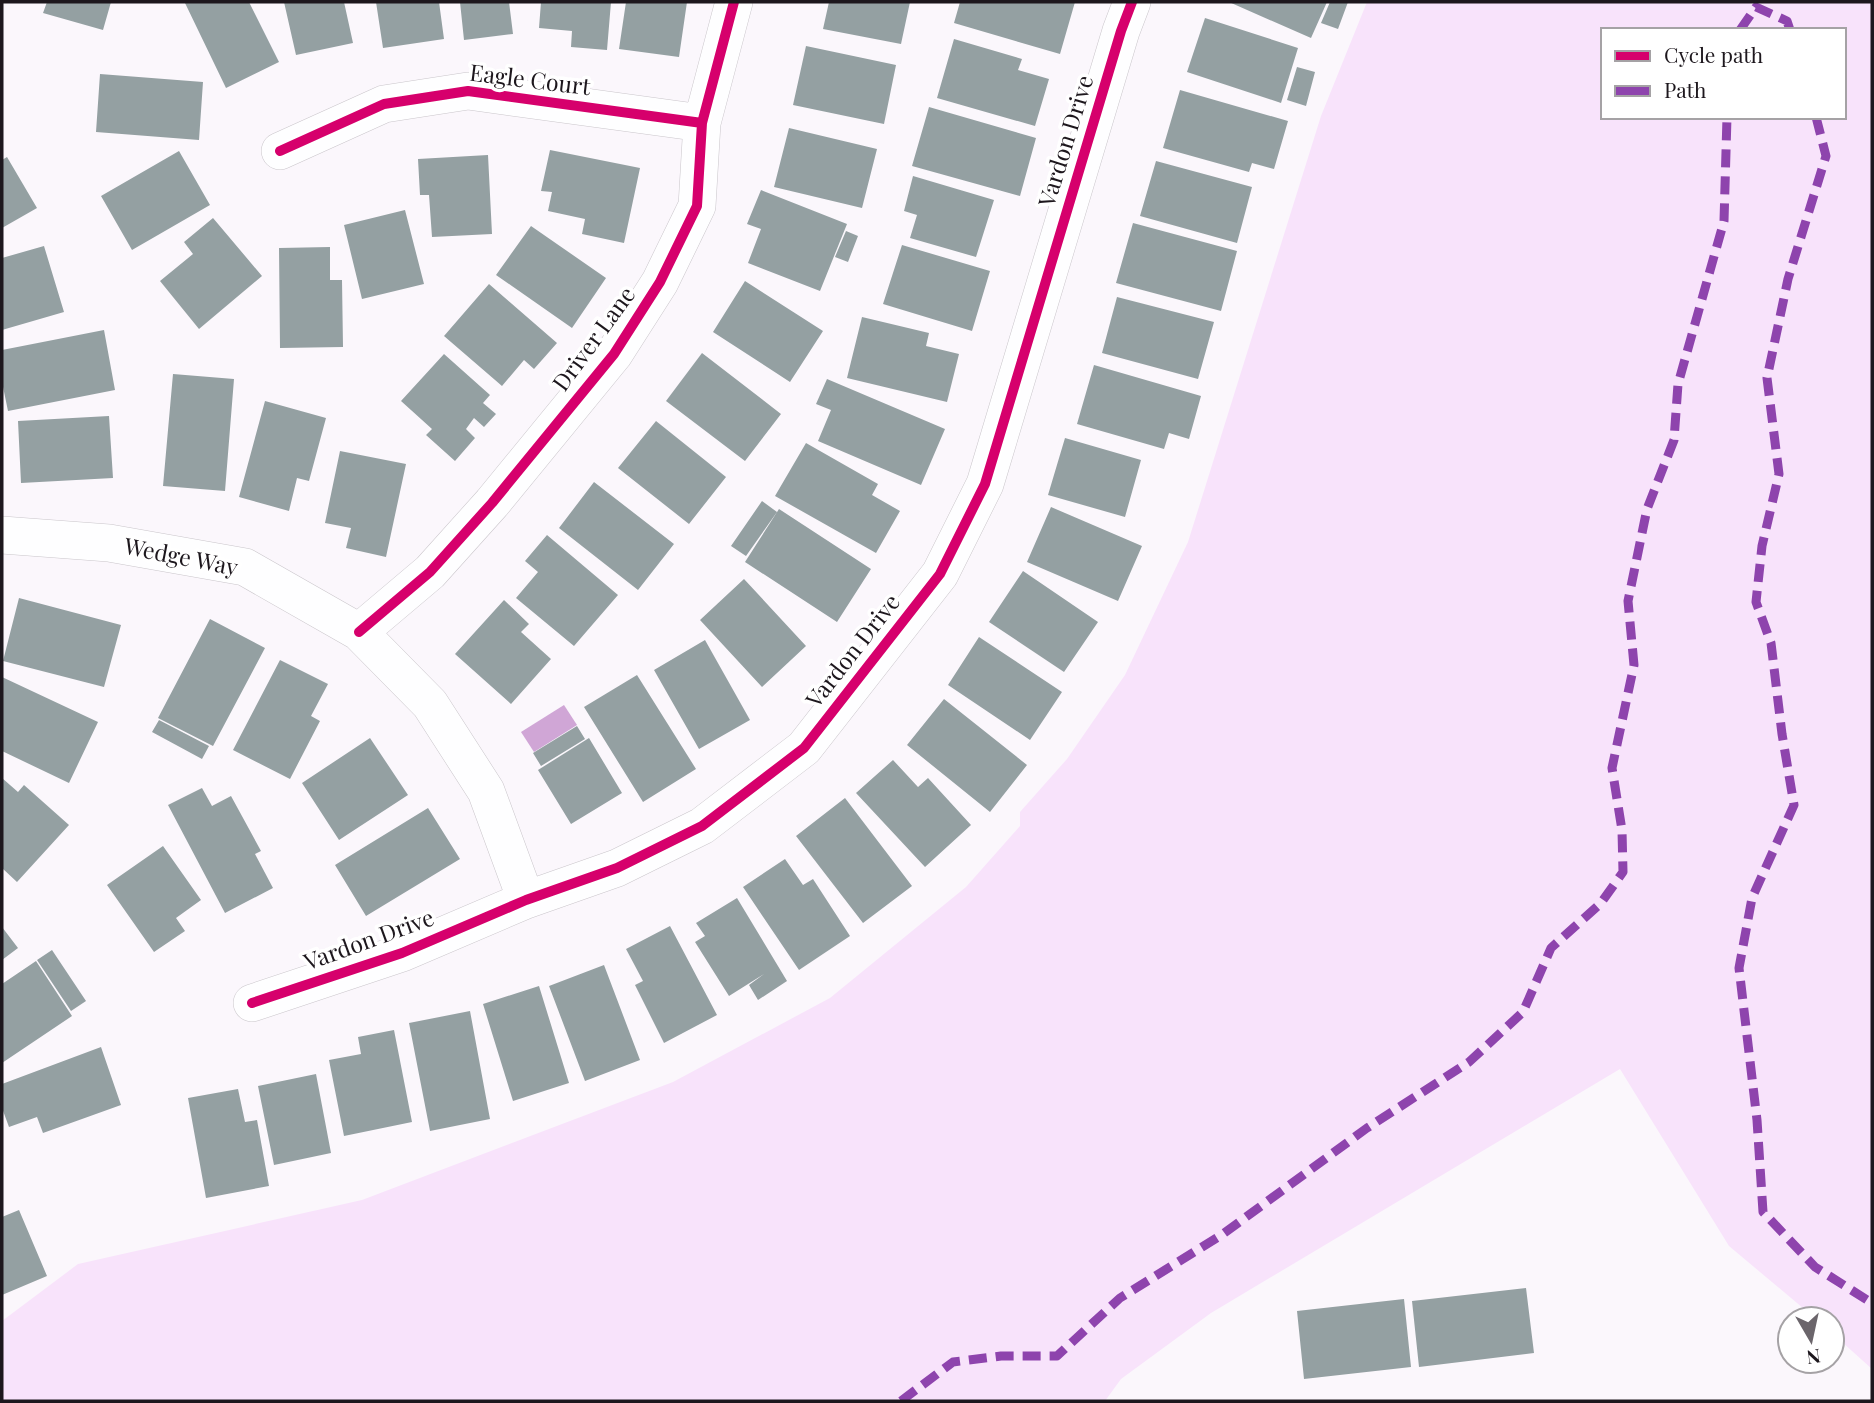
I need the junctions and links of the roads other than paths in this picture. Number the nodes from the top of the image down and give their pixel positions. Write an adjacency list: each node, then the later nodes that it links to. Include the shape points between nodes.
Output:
1 (734, 2): 3 (street, Driver Lane)
2 (1132, 2): 7 (street, Vardon Drive, via 985,484 940,574 804,748 702,826 617,868)
3 (702, 123): 4 (street, Eagle Court, via 468,90 384,104); 6 (street, Driver Lane, via 697,206 660,282 614,354 430,572)
4 (280, 151)
5 (2, 535): 6 (street, Wedge Way, via 109,543 245,568)
6 (359, 632): 7 (street, Wedge Way, via 430,704 485,791)
7 (526, 900): 8 (street, Vardon Drive, via 402,953)
8 (252, 1003)

